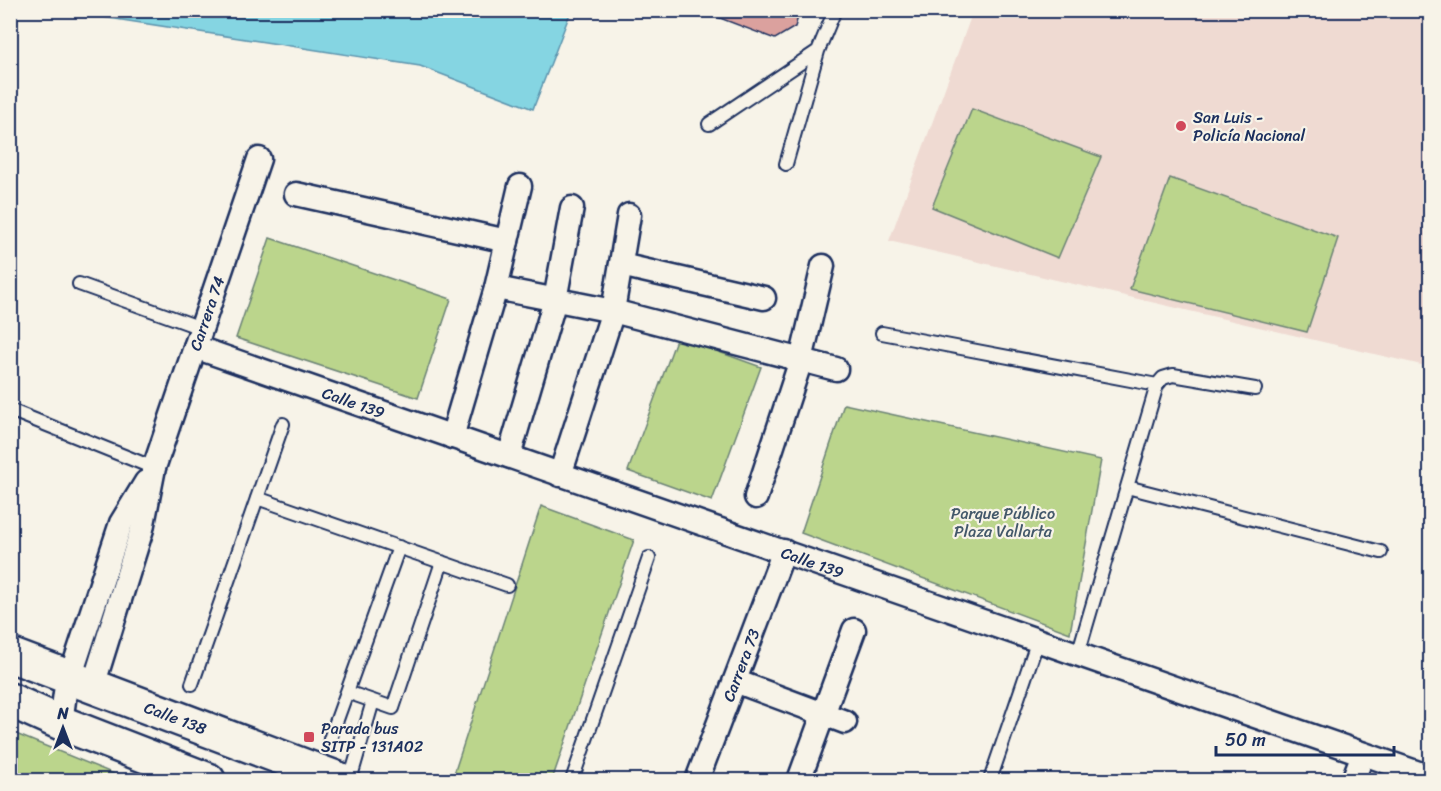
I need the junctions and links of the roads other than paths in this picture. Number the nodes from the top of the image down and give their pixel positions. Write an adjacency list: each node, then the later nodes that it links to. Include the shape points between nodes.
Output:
1 (835, 10): 2 (lane)
2 (818, 51): 3 (lane); 5 (lane)
3 (709, 124)
4 (259, 159): 19 (street, Carrera 74)
5 (786, 164)
6 (520, 186): 10 (street)
7 (296, 194): 10 (street)
8 (572, 208): 16 (street)
9 (629, 215): 11 (street)
10 (507, 241): 14 (street)
11 (621, 265): 15 (street); 17 (street)
12 (823, 266): 20 (street)
13 (79, 284): 19 (lane)
14 (496, 288): 16 (street); 26 (street)
15 (764, 298)
16 (555, 300): 17 (street); 27 (street)
17 (613, 311): 20 (street); 29 (street)
18 (882, 333): 22 (lane)
19 (198, 338): 26 (street, Calle 139); 28 (street, Carrera 74)
20 (801, 360): 21 (street); 31 (street)
21 (836, 369)
22 (1157, 385): 23 (lane, via 1173,375); 30 (lane)
23 (1255, 389)
24 (10, 410): 28 (lane)
25 (283, 424): 32 (lane)
26 (452, 437): 27 (street, Calle 139)
27 (509, 456): 29 (street, Calle 139)
28 (154, 468): 47 (street, Carrera 74, via 142,529)
29 (560, 475): 34 (street, Calle 139)
30 (1127, 487): 35 (lane); 41 (lane)
31 (756, 497)
32 (257, 498): 33 (lane); 45 (lane)
33 (399, 547): 37 (lane); 46 (lane)
34 (784, 551): 40 (street, Calle 139); 44 (street, Carrera 73)
35 (1381, 552)
36 (649, 558): 60 (lane)
37 (442, 562): 38 (lane); 49 (lane, via 393,708)
38 (507, 585)
39 (854, 630): 50 (street)
40 (1038, 640): 41 (street, Calle 139); 63 (lane)
41 (1078, 654): 54 (street, Calle 139)
42 (10, 655): 47 (main road, Calle 138)
43 (10, 673): 47 (main road)
44 (735, 681): 50 (street); 61 (street, Carrera 73)
45 (192, 684)
46 (347, 692): 49 (lane); 53 (lane)
47 (72, 695): 48 (main road, Calle 138); 52 (main road, Calle 138); 56 (main road, Calle 138)
48 (10, 700)
49 (373, 701): 59 (lane)
50 (824, 713): 51 (street); 62 (street)
51 (845, 722)
52 (234, 739): 57 (main road, via 214,758); 58 (main road, Calle 138)
53 (330, 739)
54 (1363, 753): 55 (street, Calle 139); 64 (street)
55 (1431, 777)
56 (208, 780)
57 (216, 780)
58 (341, 780)
59 (350, 780)
60 (572, 780)
61 (697, 780)
62 (799, 780)
63 (990, 780)
64 (1353, 780)

